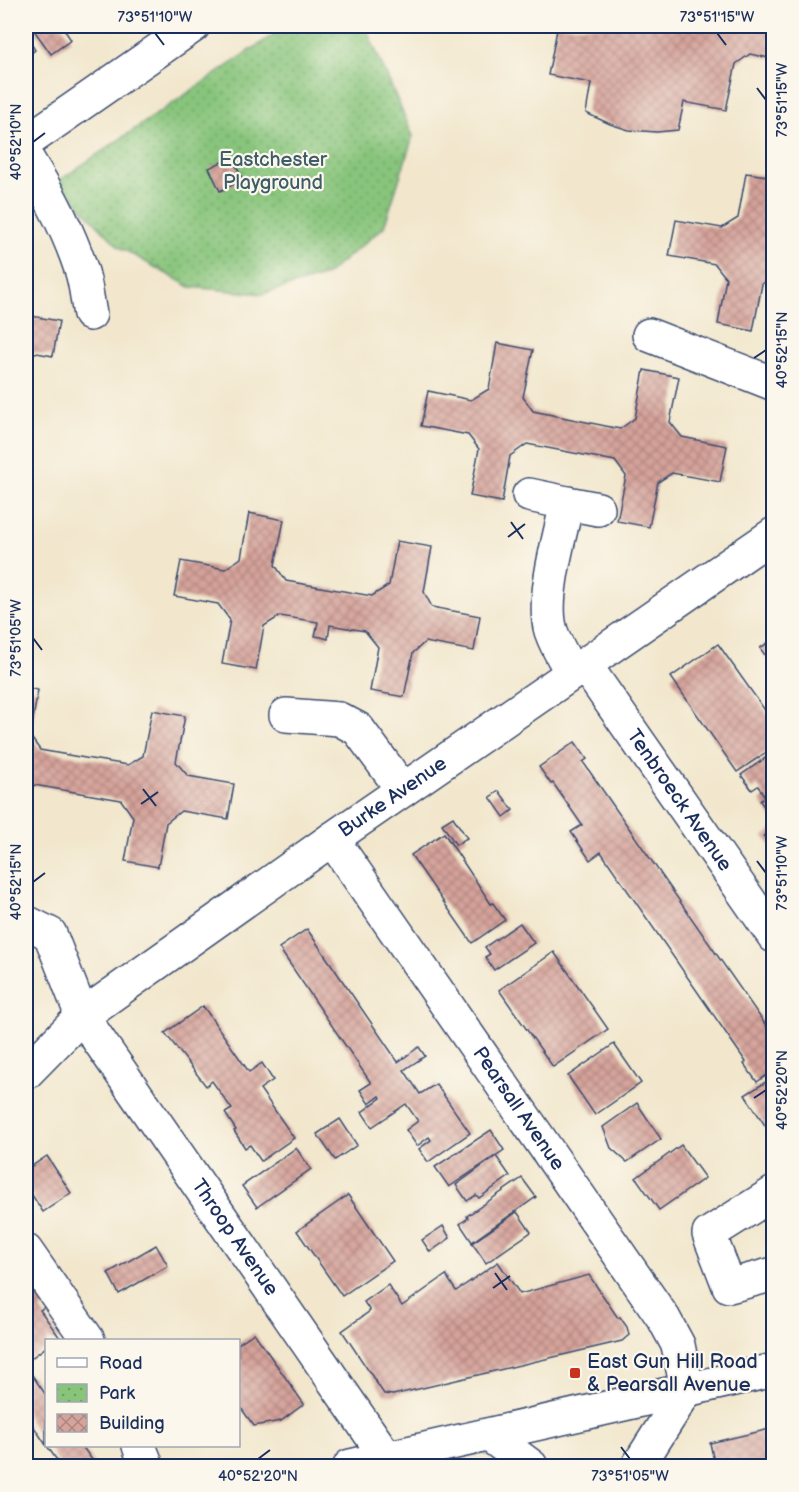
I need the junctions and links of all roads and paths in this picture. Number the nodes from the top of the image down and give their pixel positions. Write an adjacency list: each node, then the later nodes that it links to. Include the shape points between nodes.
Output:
1 (193, 26): 2 (street)
2 (151, 37): 3 (street)
3 (26, 142)
4 (26, 157): 5 (street, via 66,231 82,271)
5 (90, 314)
6 (649, 335): 7 (street)
7 (774, 384)
8 (529, 495): 10 (street, Tenbroeck Avenue, via 583,506 555,556 549,603 551,631)
9 (774, 534): 10 (street, Burke Avenue)
10 (578, 669): 12 (street, Burke Avenue); 15 (street, Tenbroeck Avenue)
11 (286, 714): 12 (street, via 339,720 358,729)
12 (403, 789): 13 (street, Burke Avenue)
13 (332, 838): 16 (street, Burke Avenue); 23 (street, Pearsall Avenue, via 664,1319 678,1345)
14 (26, 922): 16 (street, Throop Avenue, via 50,934)
15 (774, 936)
16 (82, 1016): 17 (street, Burke Avenue); 26 (street, Throop Avenue)
17 (26, 1073)
18 (772, 1203): 20 (street, via 709,1234 729,1286)
19 (26, 1251): 21 (street)
20 (774, 1274)
21 (87, 1339)
22 (774, 1370): 23 (street)
23 (687, 1389): 24 (street); 30 (street)
24 (489, 1435): 26 (street); 29 (street)
25 (139, 1447): 27 (street)
26 (408, 1459): 28 (street)
27 (147, 1467)
28 (350, 1467)
29 (531, 1467)
30 (638, 1467)

